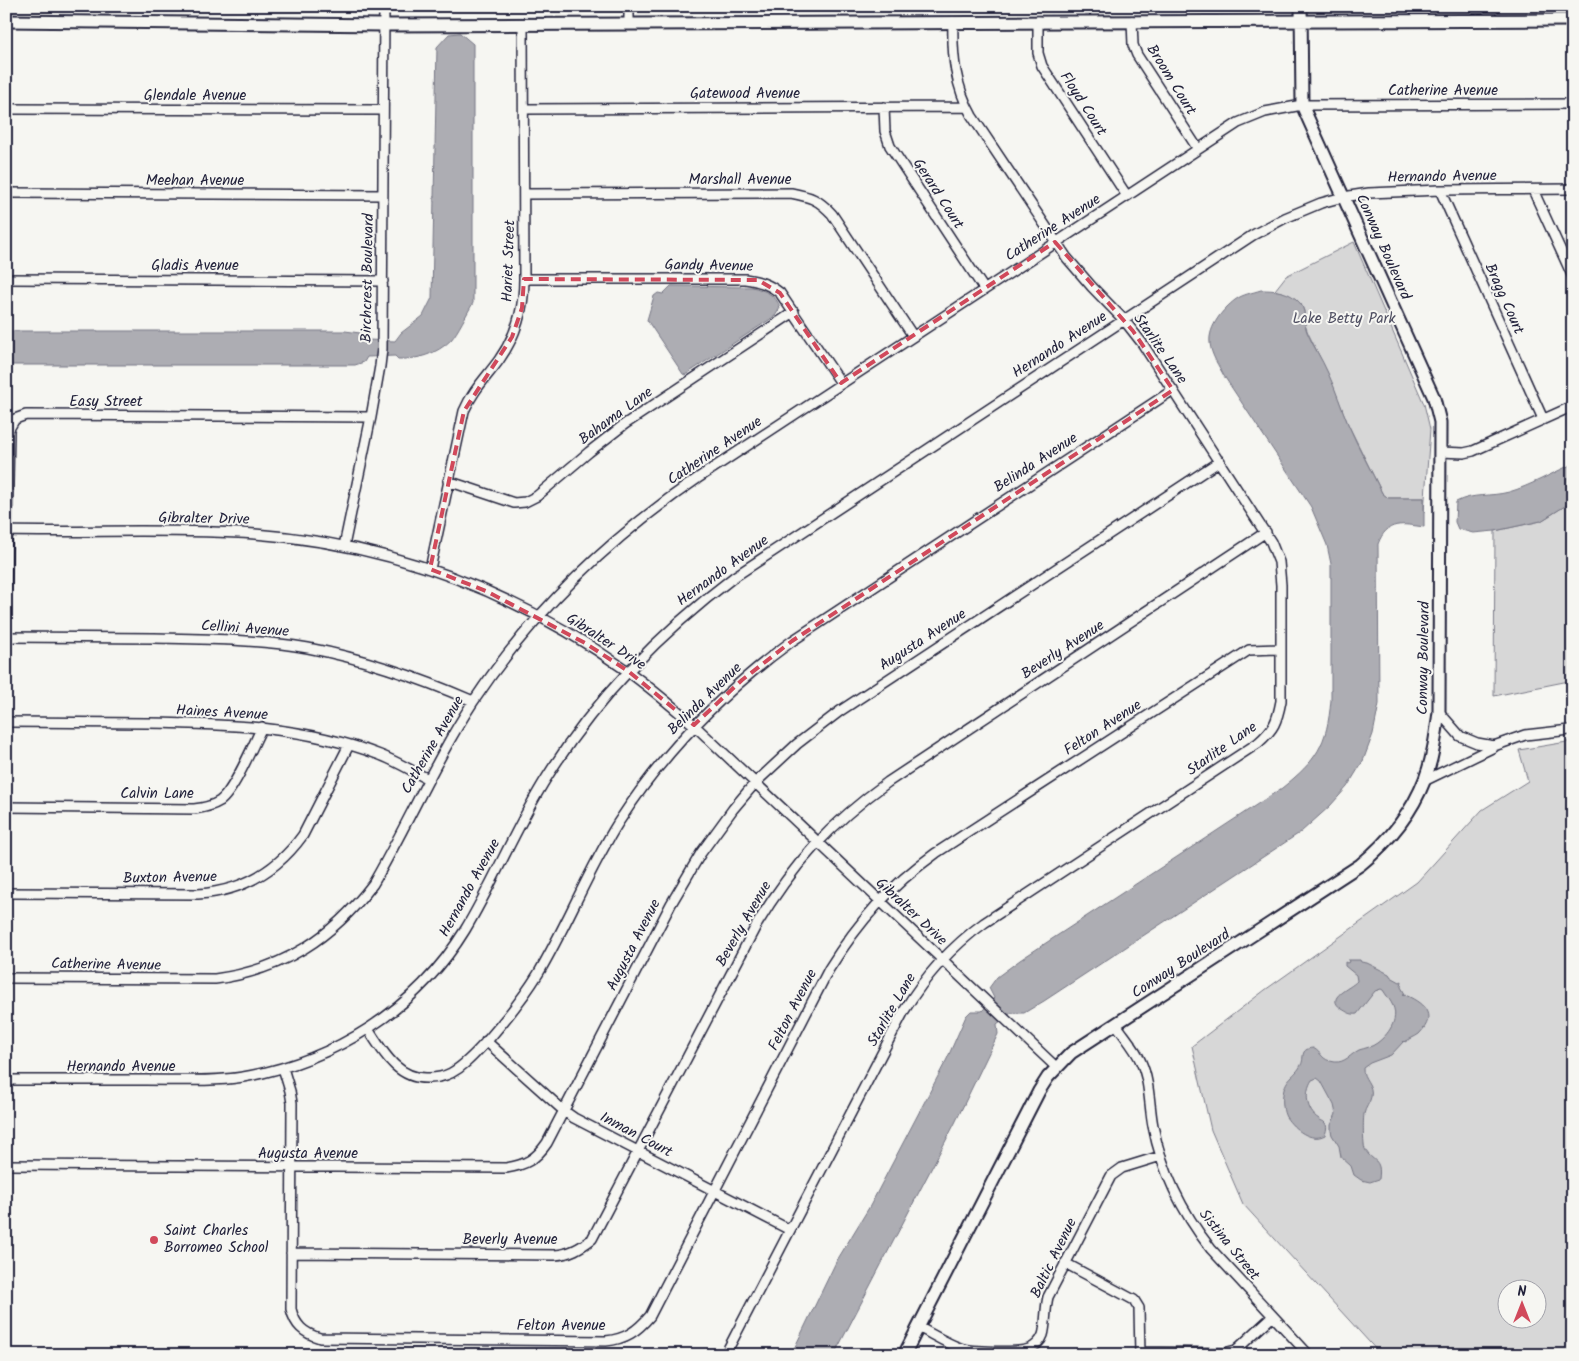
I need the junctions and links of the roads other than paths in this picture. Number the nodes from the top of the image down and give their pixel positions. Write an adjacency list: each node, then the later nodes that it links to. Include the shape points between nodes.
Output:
1 (384, 6): 12 (street, Birchcrest Boulevard)
2 (629, 6): 11 (street)
3 (1301, 6): 7 (street, Conway Boulevard)
4 (1573, 20): 7 (street)
5 (6, 21): 12 (street)
6 (1132, 21): 7 (street); 9 (street); 20 (street, Broom Court, via 1133,45 1137,55)
7 (1301, 21): 14 (street, Conway Boulevard)
8 (953, 22): 9 (street); 11 (street); 16 (street, Starlite Lane, via 954,62)
9 (1038, 22): 27 (street, Floyd Court, via 1038,53 1042,66)
10 (523, 24): 11 (street); 12 (street); 18 (street, Hariet Street)
11 (629, 24)
12 (384, 25): 19 (street, Birchcrest Boulevard)
13 (1573, 104): 14 (street, Catherine Avenue)
14 (1302, 105): 20 (street, Catherine Avenue, via 1254,115); 28 (street, Conway Boulevard)
15 (884, 107): 16 (street, Gatewood Avenue); 18 (street, Gatewood Avenue); 34 (street, Gerard Court, via 885,131 890,146)
16 (967, 107): 29 (street, Starlite Lane)
17 (6, 109): 19 (street, Glendale Avenue)
18 (524, 109): 25 (street, Hariet Street)
19 (383, 110): 26 (street, Birchcrest Boulevard)
20 (1198, 149): 27 (street, Catherine Avenue)
21 (1573, 189): 23 (street, Hernando Avenue)
22 (1440, 190): 23 (street, Hernando Avenue); 28 (street, Hernando Avenue, via 1383,191); 42 (street, Bragg Court)
23 (1533, 190): 30 (street)
24 (6, 193): 26 (street, Meehan Avenue)
25 (524, 194): 32 (street, Hariet Street); 37 (street, Marshall Avenue, via 791,193 808,196 822,203 832,214)
26 (383, 195): 33 (street, Birchcrest Boulevard)
27 (1127, 196): 29 (street, Catherine Avenue)
28 (1343, 197): 36 (street, Hernando Avenue, via 1268,226); 43 (street, Conway Boulevard, via 1434,398 1440,422)
29 (1055, 242): 34 (street, Catherine Avenue); 36 (street, Starlite Lane, via 1079,273)
30 (1573, 277)
31 (6, 278): 33 (street, Gladis Avenue)
32 (524, 279): 35 (street, Gandy Avenue, via 752,280 770,285); 45 (street, Hariet Street, via 522,308 512,337 499,360 475,389 464,411)
33 (383, 281): 41 (street, Birchcrest Boulevard, via 380,366)
34 (984, 289): 37 (street, Catherine Avenue)
35 (794, 312): 38 (street, Gandy Avenue); 45 (street, Bahama Lane, via 625,424 537,496 525,502 514,503)
36 (1124, 320): 39 (street, Starlite Lane); 54 (street, Hernando Avenue, via 734,578 678,623)
37 (913, 336): 38 (street, Catherine Avenue)
38 (841, 383): 51 (street, Catherine Avenue, via 652,510 600,555)
39 (1173, 390): 44 (street, Starlite Lane); 58 (street, Belinda Avenue, via 792,641 742,680)
40 (1573, 406): 42 (street)
41 (371, 417): 46 (street, Easy Street, via 26,415 15,419 9,429); 48 (street, Birchcrest Boulevard)
42 (1543, 419): 43 (street, via 1473,451)
43 (1440, 452): 56 (street, Conway Boulevard)
44 (1220, 461): 47 (street, Starlite Lane); 65 (street, Augusta Avenue, via 840,711 797,744)
45 (448, 481): 49 (street, Hariet Street)
46 (7, 531): 48 (street, Gibralter Drive, via 217,532 288,537); 50 (street, Easy Street)
47 (1266, 532): 53 (street, Starlite Lane, via 1280,572); 67 (street, Beverly Avenue, via 888,782 852,809)
48 (344, 546): 49 (street, Gibralter Drive)
49 (430, 568): 51 (street, Gibralter Drive)
50 (6, 591)
51 (539, 616): 54 (street, Gibralter Drive); 55 (street, Catherine Avenue)
52 (6, 637): 55 (street, Cellini Avenue, via 275,643 340,654 382,666)
53 (1281, 649): 69 (street, Felton Avenue, via 1249,650 936,853); 70 (street, Starlite Lane, via 1278,718 1264,738 984,923)
54 (628, 671): 58 (street, Gibralter Drive); 73 (street, Hernando Avenue, via 581,727 547,776 472,918 451,950 419,988)
55 (473, 701): 63 (street, Catherine Avenue)
56 (1439, 712): 62 (street, via 1460,736); 64 (street, Conway Boulevard, via 1434,748)
57 (6, 722): 59 (street, Haines Avenue)
58 (694, 725): 65 (street, Gibralter Drive); 74 (street, Belinda Avenue, via 628,808 537,975)
59 (262, 727): 61 (street, Haines Avenue); 66 (street, Calvin Lane, via 230,791 208,807)
60 (1570, 730): 62 (street, via 1525,735)
61 (349, 745): 63 (street, Haines Avenue, via 381,756); 68 (street, Buxton Avenue, via 296,844 272,868 244,885 198,894)
62 (1494, 746): 64 (street)
63 (428, 779): 71 (street, Catherine Avenue, via 382,868 359,902 327,933 290,957 252,972 215,979)
64 (1424, 781): 72 (street, Conway Boulevard, via 1398,825 1360,865)
65 (755, 783): 67 (street, Gibralter Drive); 78 (street, Augusta Avenue, via 716,830 686,876)
66 (6, 807)
67 (817, 842): 69 (street, Gibralter Drive); 79 (street, Beverly Avenue, via 785,881 756,926)
68 (6, 892)
69 (879, 901): 70 (street, Gibralter Drive); 83 (street, Felton Avenue, via 830,969)
70 (941, 959): 76 (street, Gibralter Drive); 84 (street, Starlite Lane, via 904,1011)
71 (6, 978)
72 (1116, 1024): 76 (street, Conway Boulevard, via 1072,1053); 80 (street, Sistina Street, via 1141,1062)
73 (368, 1029): 74 (street, Belinda Avenue, via 396,1067 409,1075 424,1078 438,1078 451,1073); 75 (street, Hernando Avenue, via 326,1051)
74 (486, 1041): 78 (street, Inman Court)
75 (282, 1068): 77 (street, Hernando Avenue, via 242,1077 201,1080); 82 (street, Felton Avenue, via 292,1103)
76 (1056, 1068): 88 (street, Conway Boulevard, via 1039,1091)
77 (6, 1080)
78 (564, 1111): 79 (street, Inman Court); 82 (street, Augusta Avenue, via 542,1150 531,1161 514,1167)
79 (638, 1152): 83 (street, Inman Court); 85 (street, Beverly Avenue, via 592,1239 579,1249 564,1254)
80 (1161, 1156): 86 (street, Baltic Avenue, via 1122,1168 1111,1176); 87 (street, Sistina Street, via 1178,1200 1200,1235)
81 (6, 1165): 82 (street, Augusta Avenue)
82 (291, 1168): 85 (street, Felton Avenue)
83 (714, 1191): 84 (street, Inman Court); 85 (street, Felton Avenue, via 650,1316 626,1337 606,1341 320,1338 308,1335 299,1327 291,1308)
84 (790, 1230): 90 (street, Starlite Lane)
85 (291, 1253)
86 (1065, 1263): 88 (street, Baltic Avenue, via 1048,1297 1043,1335 1030,1349 970,1351); 89 (street, via 1134,1300 1139,1308)
87 (1273, 1316): 89 (street, via 1236,1350 1224,1353); 92 (street, Sistina Street)
88 (918, 1327): 91 (street, Conway Boulevard)
89 (1140, 1353)
90 (726, 1355)
91 (904, 1355)
92 (1309, 1355)

